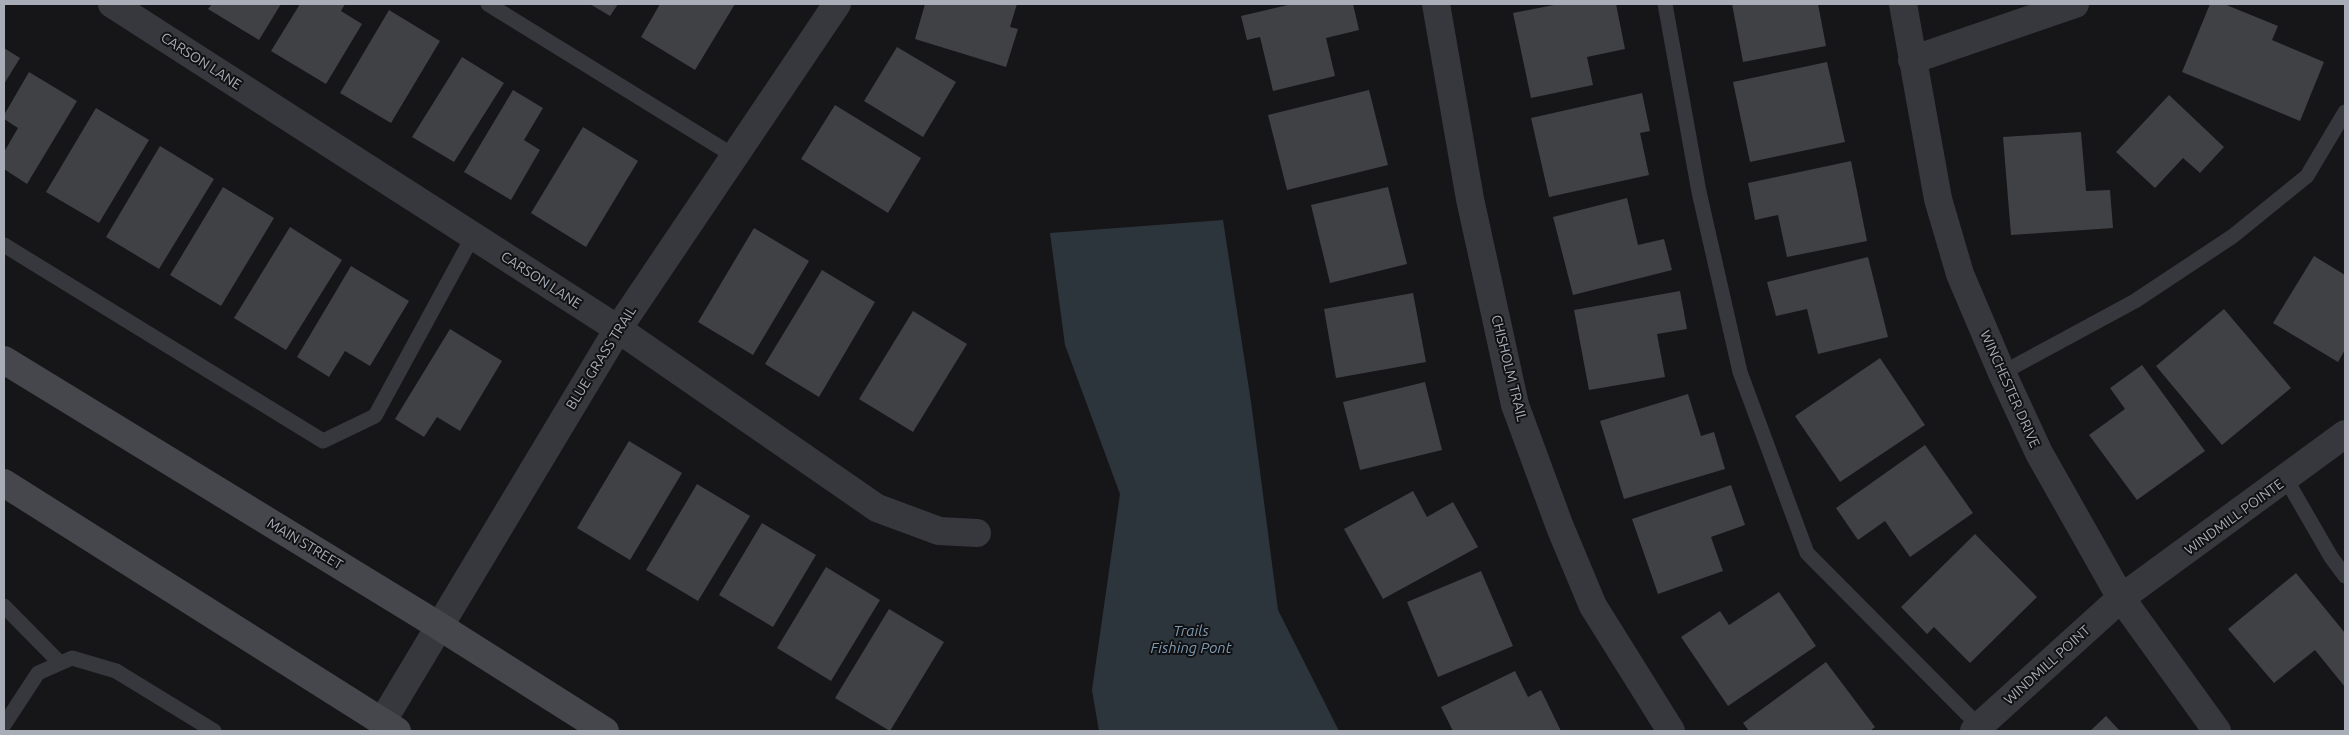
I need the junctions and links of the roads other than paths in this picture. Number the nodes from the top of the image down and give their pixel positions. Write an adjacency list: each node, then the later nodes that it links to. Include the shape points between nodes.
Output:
1 (112, 4): 11 (street, CARSON LANE)
2 (488, 4): 10 (lane)
3 (837, 4): 10 (street, BLUE GRASS TRAIL)
4 (1436, 4): 30 (street, CHISHOLM TRAIL, via 1470,198 1515,405 1560,528 1593,606)
5 (1665, 4): 27 (lane, via 1699,192 1740,372 1807,553)
6 (1903, 4): 8 (street, WINCHESTER DRIVE)
7 (2076, 4): 8 (street)
8 (1912, 60): 15 (street, WINCHESTER DRIVE, via 1938,199 1960,274)
9 (2345, 112): 15 (lane, via 2307,176 2232,236 2135,301)
10 (734, 156): 13 (street, BLUE GRASS TRAIL)
11 (473, 236): 12 (lane, via 375,416 323,441); 13 (street, CARSON LANE)
12 (4, 245)
13 (618, 329): 19 (street, CARSON LANE, via 877,508 939,531); 23 (street, BLUE GRASS TRAIL)
14 (4, 360): 23 (main road, MAIN STREET)
15 (2002, 373): 21 (street, WINCHESTER DRIVE, via 2039,453)
16 (2345, 434): 17 (street, WINDMILL POINTE)
17 (2286, 479): 20 (lane, via 2331,558); 21 (street, WINDMILL POINTE)
18 (4, 483): 26 (main road)
19 (977, 533)
20 (2345, 576)
21 (2121, 598): 27 (street, WINDMILL POINT); 31 (street, WINCHESTER DRIVE)
22 (4, 606): 24 (lane)
23 (439, 626): 26 (street, BLUE GRASS TRAIL); 29 (main road, MAIN STREET)
24 (60, 663): 25 (lane, via 38,672); 28 (lane, via 72,658 116,671)
25 (4, 725)
26 (390, 726)
27 (1979, 730)
28 (214, 731)
29 (605, 731)
30 (1671, 731)
31 (2218, 731)

